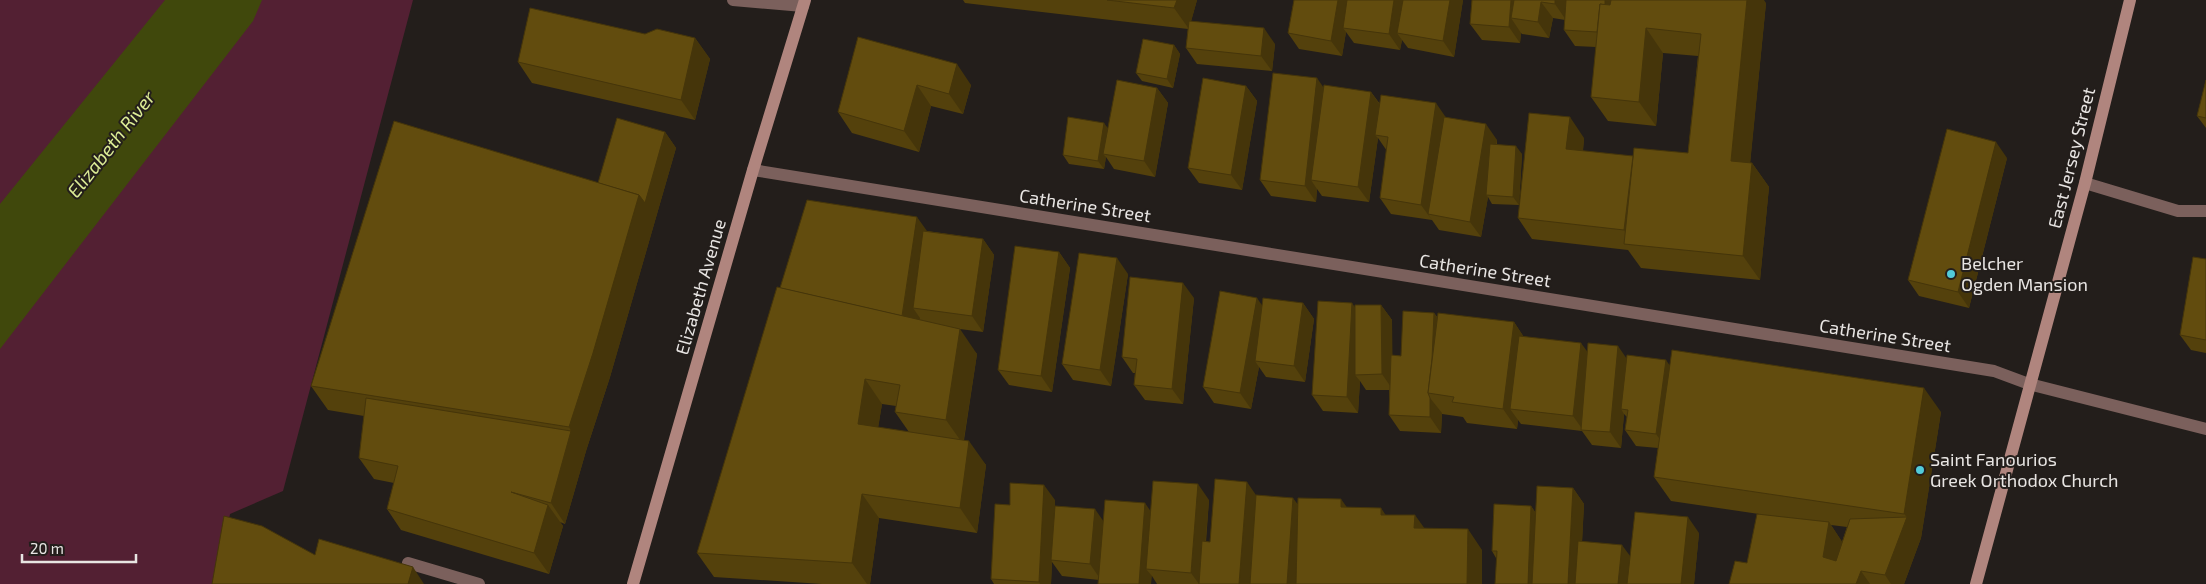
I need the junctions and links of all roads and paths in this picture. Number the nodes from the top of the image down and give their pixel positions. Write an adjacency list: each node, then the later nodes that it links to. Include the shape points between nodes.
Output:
1 (733, 0): 3 (street)
2 (2130, 0): 5 (street, East Jersey Street)
3 (804, 3): 4 (street, Elizabeth Avenue)
4 (753, 170): 7 (street, Catherine Street, via 1994,371); 12 (street, Elizabeth Avenue)
5 (2085, 184): 6 (street, via 2178,211); 7 (street, East Jersey Street)
6 (2206, 211)
7 (2029, 384): 8 (street, Catherine Street); 13 (street, East Jersey Street)
8 (2206, 429)
9 (408, 563): 10 (street)
10 (451, 580): 11 (street)
11 (479, 584)
12 (634, 584)
13 (1976, 584)

